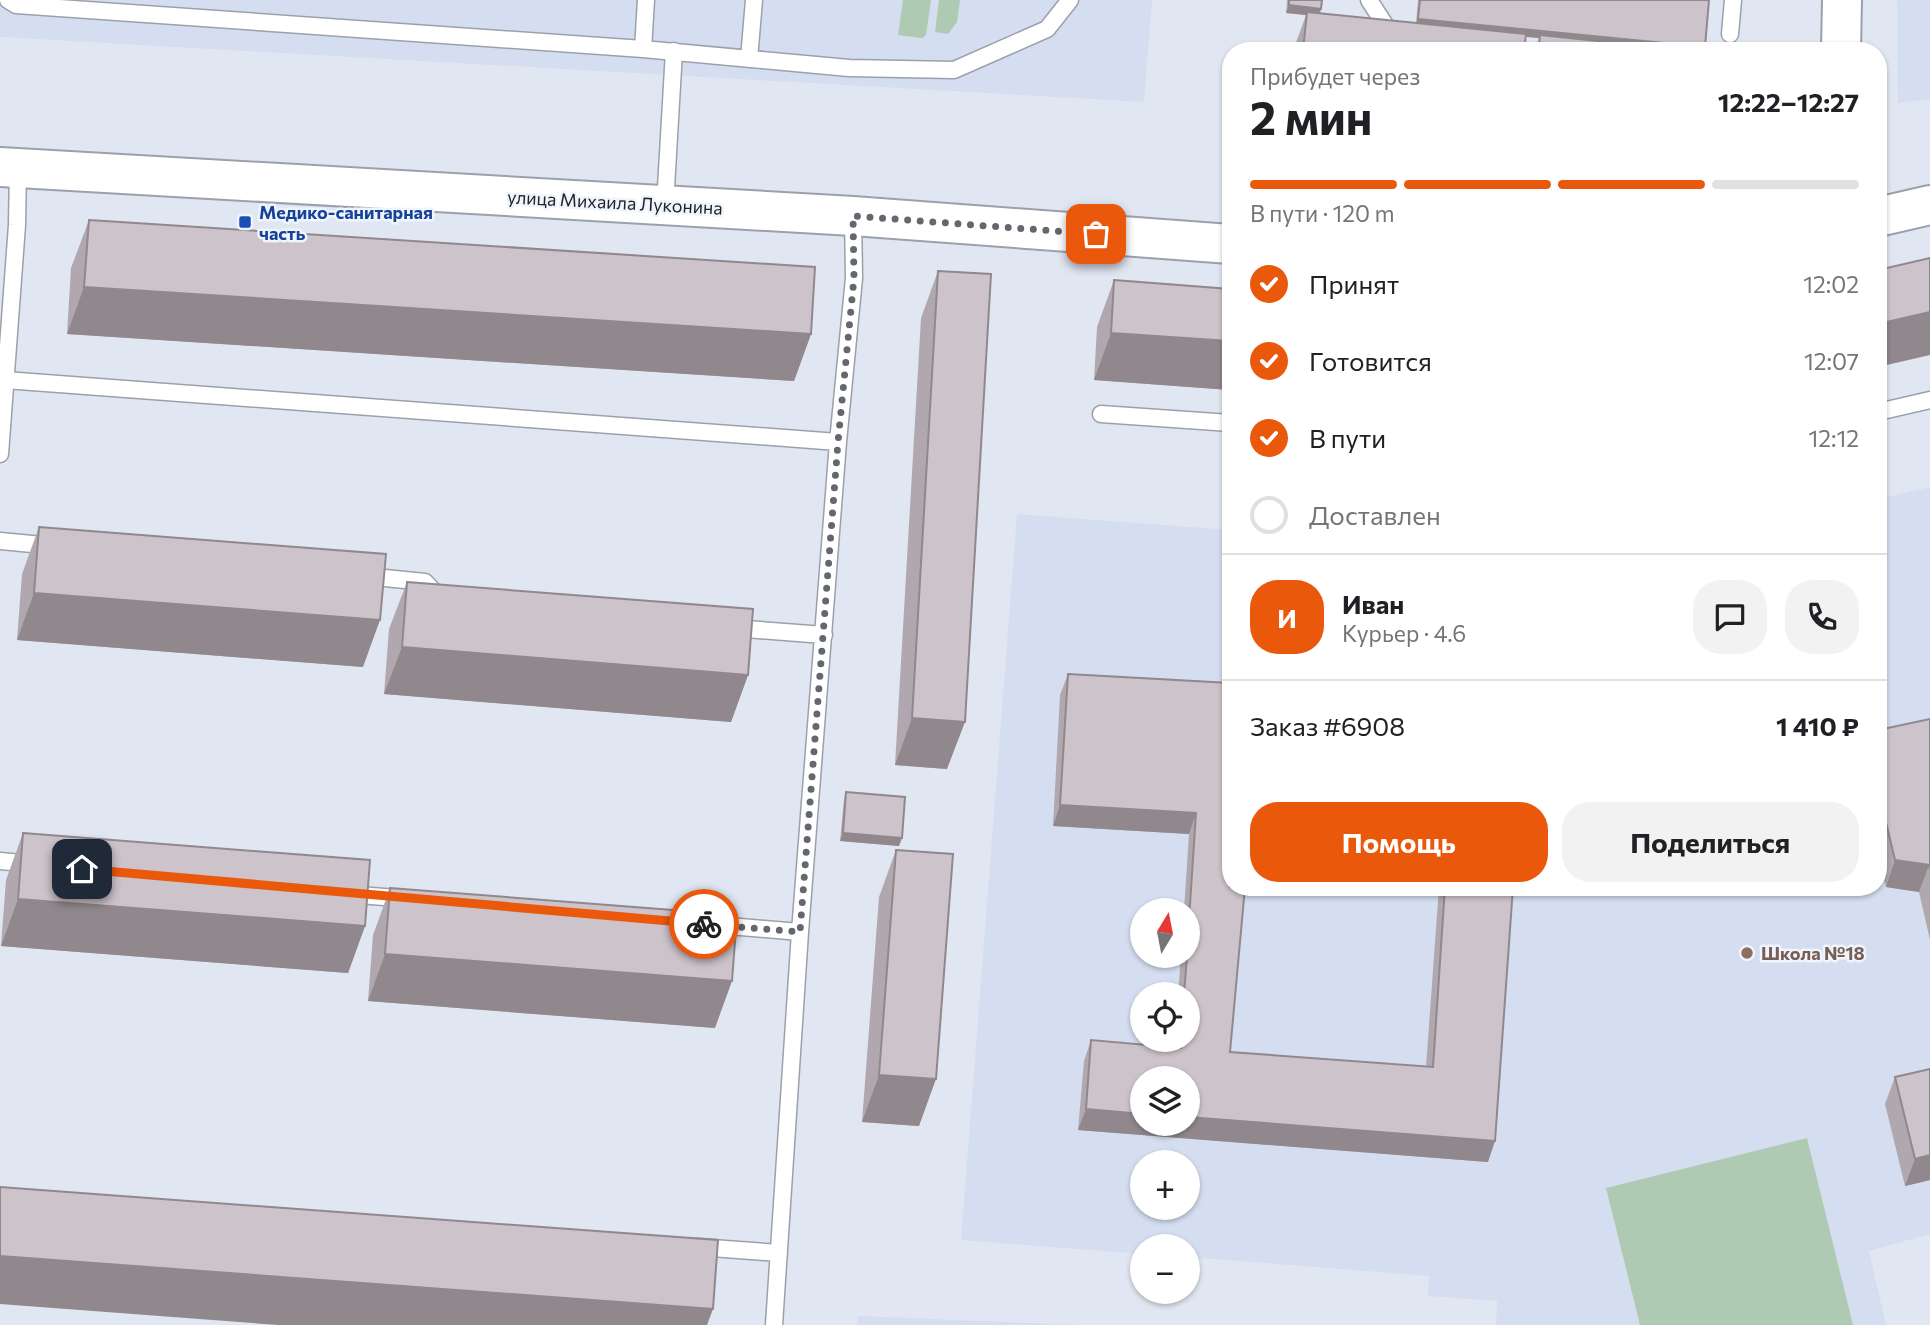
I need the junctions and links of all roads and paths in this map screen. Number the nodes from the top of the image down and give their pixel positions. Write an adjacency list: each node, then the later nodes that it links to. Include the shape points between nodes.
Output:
1 (8, 0): 11 (lane, via 16,5)
2 (646, 0): 11 (lane)
3 (754, 0): 13 (lane)
4 (1070, 0): 13 (lane, via 1047,29 954,71)
5 (1369, 0): 9 (lane, via 1391,34)
6 (1733, 0): 8 (lane)
7 (1842, 0): 10 (main road)
8 (1730, 34)
9 (1390, 42)
10 (1841, 42)
11 (643, 49): 12 (lane)
12 (674, 51): 13 (lane); 15 (lane)
13 (749, 59)
14 (9, 167): 15 (main road, улица Михаила Луконина); 20 (lane, via 17,225)
15 (665, 205): 18 (main road, улица Михаила Луконина)
16 (1930, 205): 17 (main road)
17 (1887, 215)
18 (853, 216): 19 (main road, улица Михаила Луконина); 25 (lane, via 854,278)
19 (1222, 243)
20 (5, 380): 25 (lane); 26 (lane)
21 (1930, 400): 22 (lane)
22 (1887, 410)
23 (1101, 414): 24 (lane)
24 (1222, 422)
25 (838, 442): 32 (lane)
26 (0, 454)
27 (0, 541): 28 (lane)
28 (68, 548)
29 (342, 574): 30 (lane, via 425,582 444,603)
30 (458, 604)
31 (715, 626): 32 (lane)
32 (824, 635): 38 (lane)
33 (0, 861): 34 (lane)
34 (41, 865)
35 (330, 892): 36 (lane)
36 (426, 901)
37 (703, 924): 38 (lane)
38 (800, 932): 40 (lane)
39 (682, 1245): 40 (lane)
40 (779, 1253): 41 (lane)
41 (774, 1325)

